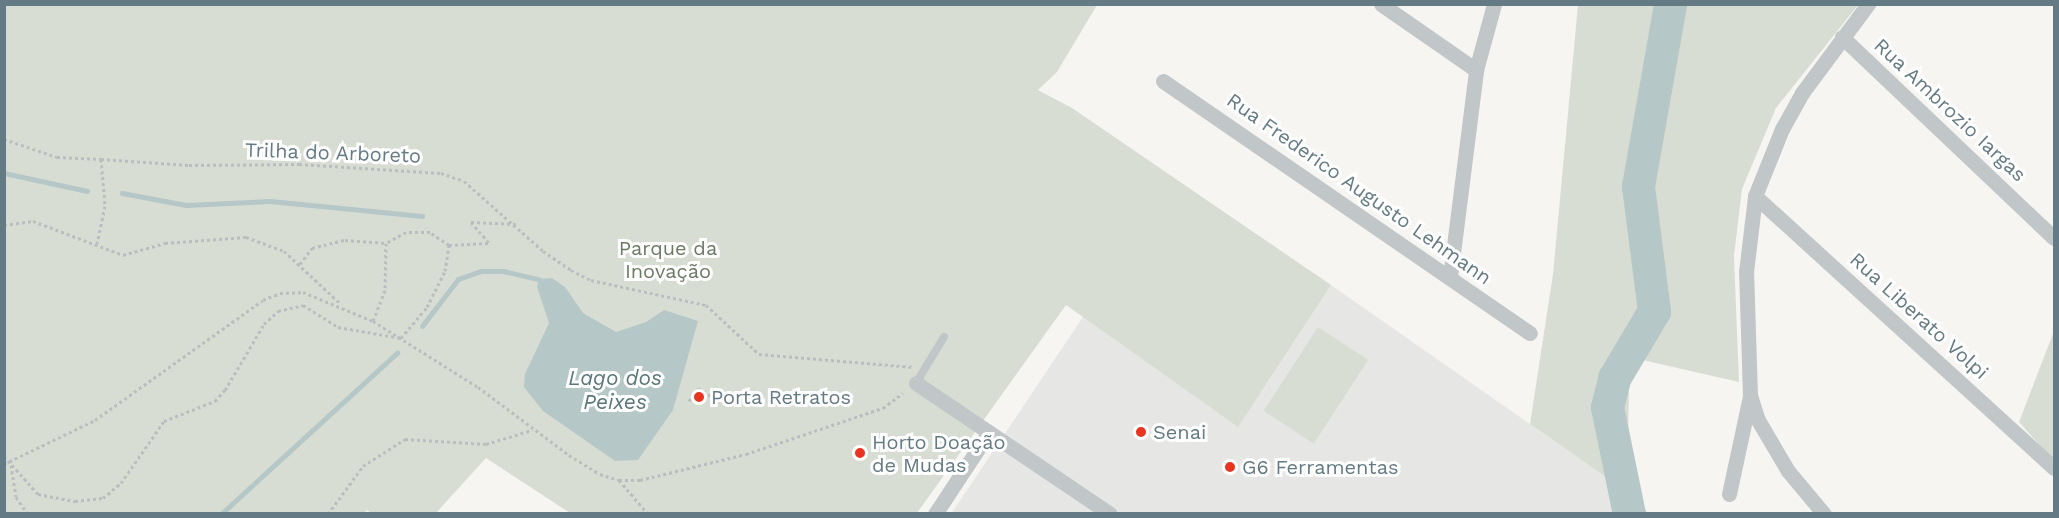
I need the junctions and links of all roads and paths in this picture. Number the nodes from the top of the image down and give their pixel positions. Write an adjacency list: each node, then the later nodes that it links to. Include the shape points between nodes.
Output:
1 (1381, 4): 5 (street)
2 (1494, 4): 5 (street)
3 (1868, 4): 4 (street)
4 (1842, 37): 9 (street, via 1802,93); 12 (street, Rua Ambrozio Iargas)
5 (1476, 70): 17 (street)
6 (1163, 81): 17 (street, Rua Frederico Augusto Lehmann)
7 (4, 139): 8 (path, Trilha do Arboreto, via 57,157)
8 (101, 159): 10 (path, Trilha do Arboreto, via 189,165 311,165 441,174 464,181); 13 (path, via 105,206)
9 (1755, 196): 24 (street, via 1746,272); 32 (street, Rua Liberato Volpi)
10 (516, 224): 15 (path, via 471,222 489,243); 23 (path, Trilha do Arboreto, via 543,251 591,280 706,305 759,354 907,364)
11 (4, 225): 13 (path, via 33,221)
12 (2055, 238)
13 (98, 243): 16 (path, via 123,255 165,243 246,237 284,251)
14 (386, 243): 15 (path, via 406,232 430,232); 16 (path, via 345,240 312,248); 19 (path, via 385,290)
15 (449, 245): 22 (path, via 445,271 427,307)
16 (300, 264): 18 (path)
17 (1450, 277): 20 (street, Rua Frederico Augusto Lehmann)
18 (342, 305): 19 (path); 30 (path, via 303,292 280,293 263,300 95,420)
19 (373, 321): 22 (path)
20 (1530, 333)
21 (944, 337): 23 (lane)
22 (402, 338): 27 (path, via 478,387); 30 (path, via 338,327 314,310 289,307 264,324 239,370 215,401 164,421 121,483 103,498 75,501 38,494)
23 (920, 377): 28 (street); 33 (path, via 883,408 746,454 640,480)
24 (1750, 396): 34 (street); 40 (street, via 1758,420 1788,471)
25 (689, 401): 26 (path, via 698,388)
26 (720, 402)
27 (532, 430): 33 (path, via 600,474); 36 (path, via 486,444 405,439 363,466)
28 (989, 432): 38 (street); 39 (street)
29 (4, 456): 30 (path)
30 (11, 463): 31 (path); 35 (path, via 16,497)
31 (4, 464)
32 (2055, 468)
33 (619, 480): 37 (path)
34 (1729, 494)
35 (28, 513)
36 (328, 513)
37 (648, 513)
38 (935, 513)
39 (1110, 513)
40 (1824, 513)

